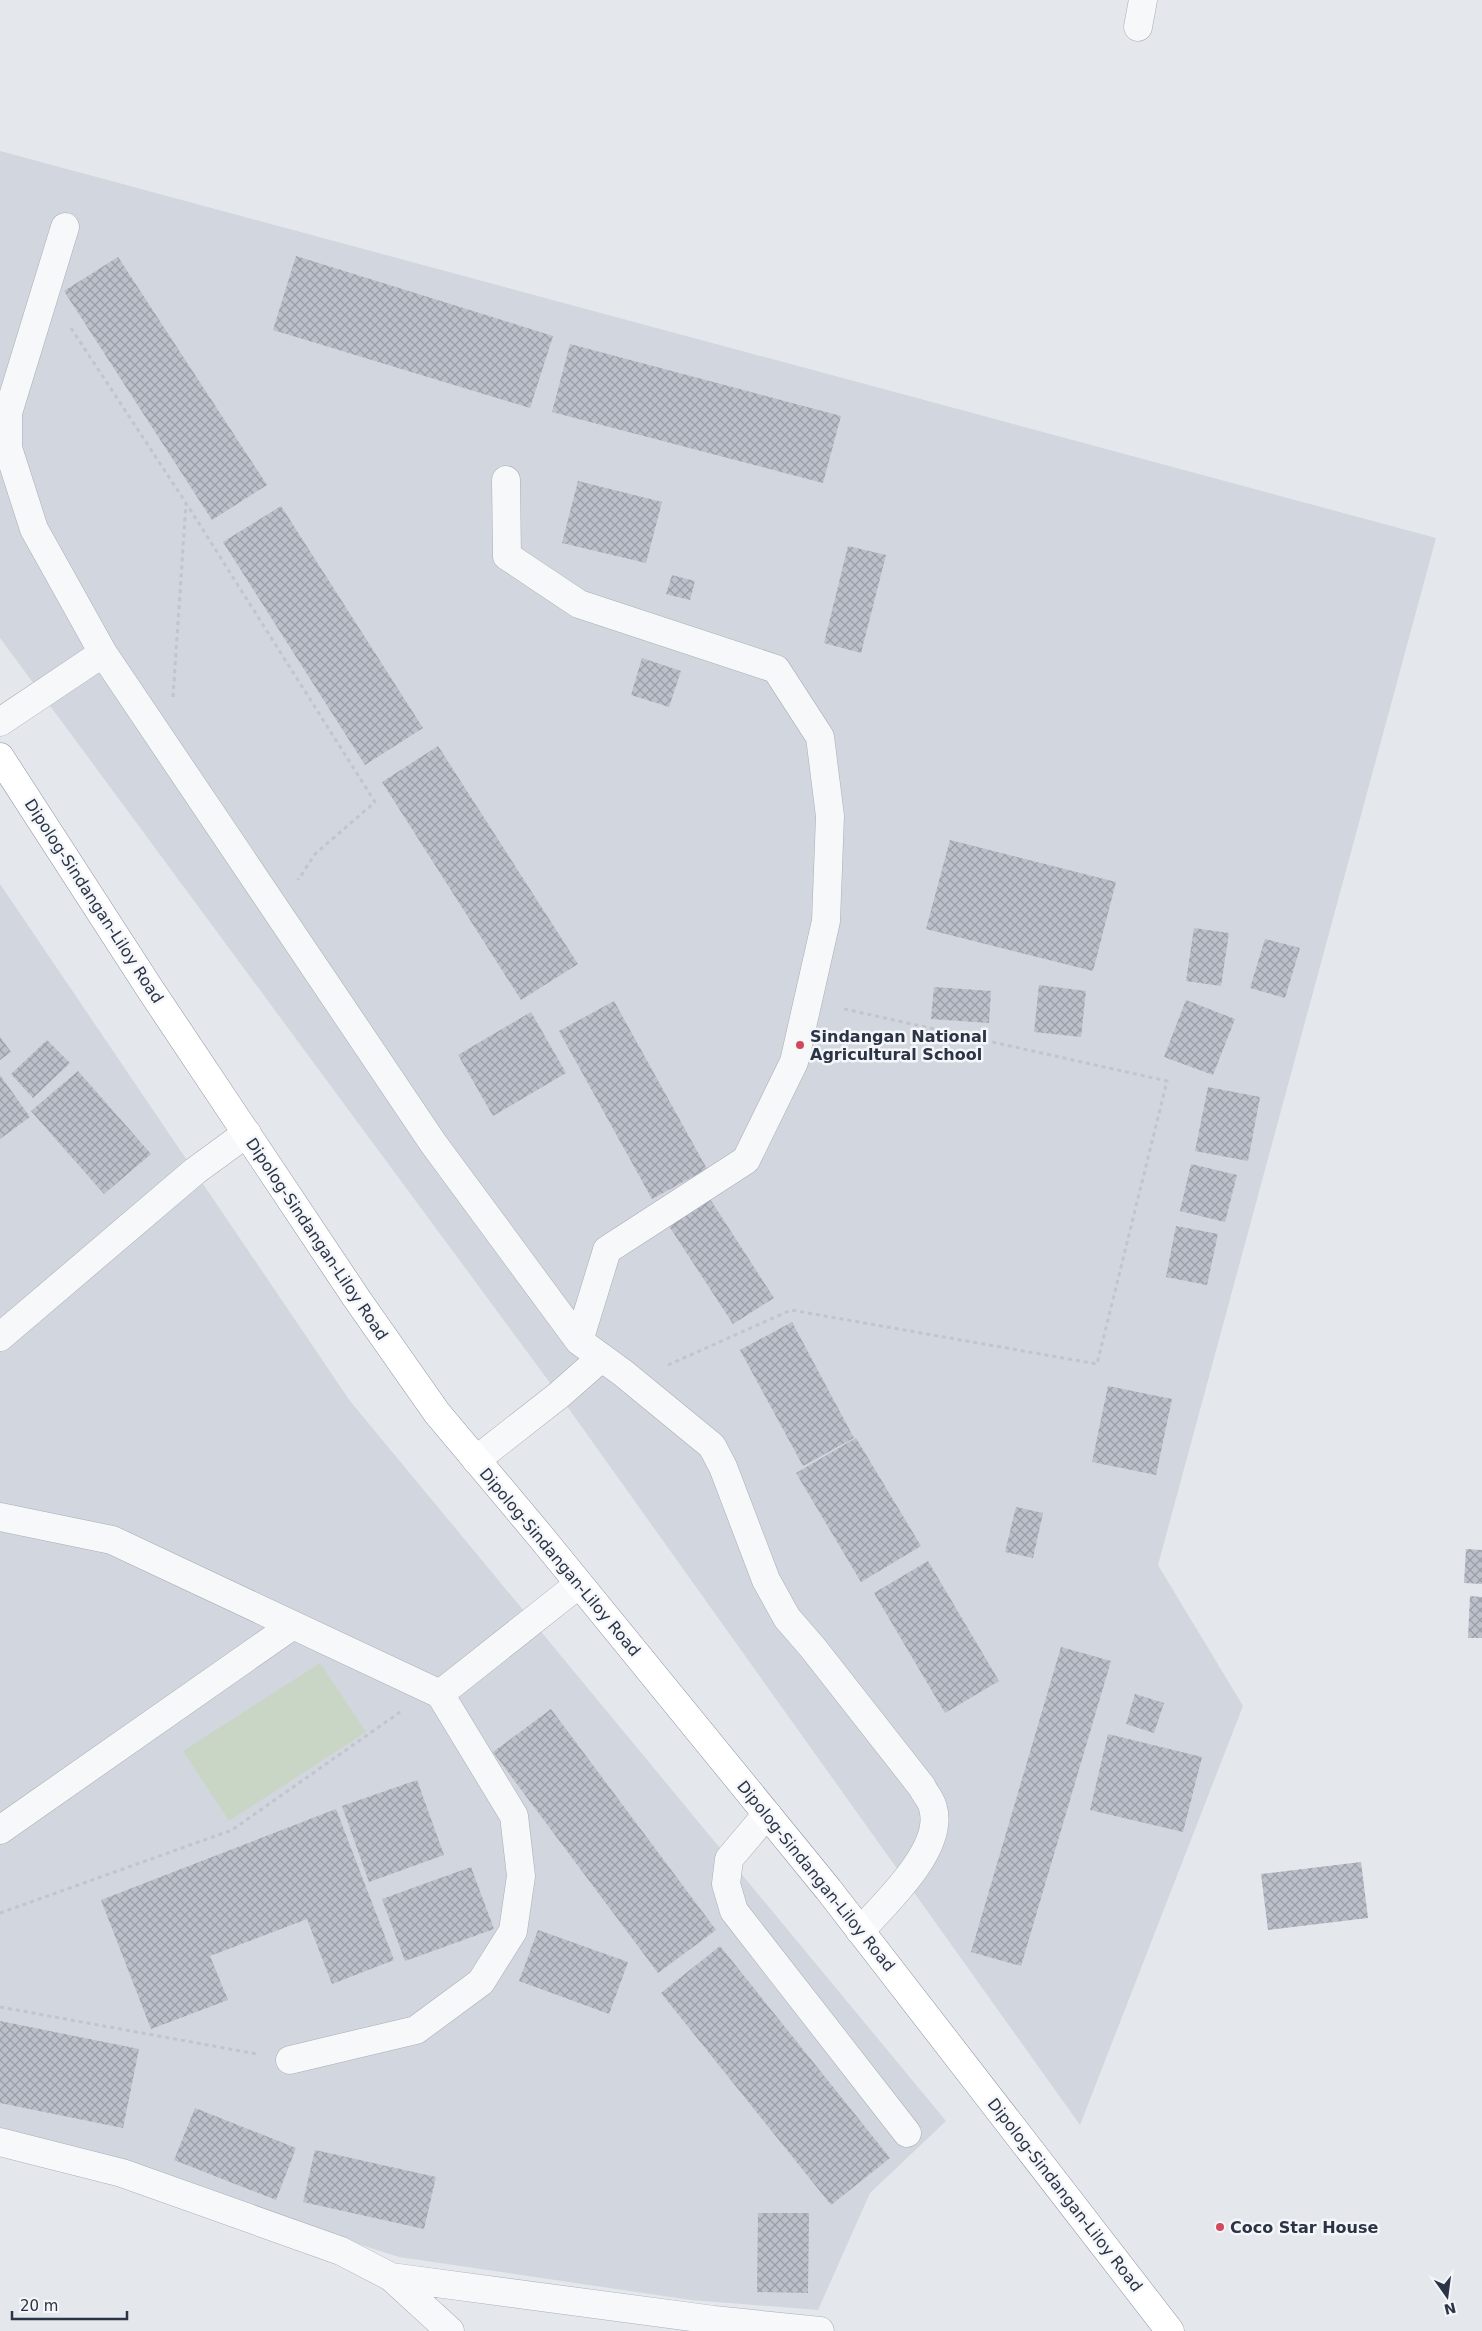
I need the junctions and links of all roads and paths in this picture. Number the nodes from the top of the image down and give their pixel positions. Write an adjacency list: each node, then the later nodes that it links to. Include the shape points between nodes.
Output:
1 (1144, 0): 2 (street)
2 (1138, 27)
3 (65, 227): 4 (street)
4 (46, 290): 6 (path); 7 (street, via 8,413 8,448 34,529)
5 (506, 480): 12 (street, via 507,556 579,604 776,669 820,737 830,816 826,921)
6 (186, 503): 9 (path); 11 (path, via 375,802 315,854)
7 (103, 653): 8 (street); 9 (street)
8 (0, 722)
9 (170, 752): 11 (street)
10 (0, 758): 13 (highway, Dipolog-Sindangan-Liloy Road)
11 (277, 911): 15 (street, via 432,1143)
12 (808, 1001): 15 (street, via 794,1062 746,1160 607,1250); 17 (path, via 1167,1081 1097,1364 791,1310)
13 (247, 1133): 14 (street, via 194,1171); 18 (highway, Dipolog-Sindangan-Liloy Road, via 414,1382)
14 (0, 1337)
15 (579, 1341): 16 (street)
16 (600, 1358): 17 (street); 18 (street, via 559,1395)
17 (632, 1380): 26 (street, via 712,1446 766,1580 788,1618 922,1788 934,1808 934,1831 924,1854 906,1881)
18 (476, 1460): 20 (highway, Dipolog-Sindangan-Liloy Road)
19 (0, 1518): 21 (street, via 112,1540)
20 (580, 1584): 22 (street); 23 (highway, Dipolog-Sindangan-Liloy Road)
21 (293, 1625): 22 (street); 24 (street)
22 (436, 1692): 25 (path, via 232,1830); 28 (street, via 514,1816 521,1876 513,1931 481,1982 416,2030)
23 (767, 1814): 26 (highway, Dipolog-Sindangan-Liloy Road); 29 (street, via 728,1858 726,1884 734,1911)
24 (0, 1830)
25 (0, 1914)
26 (860, 1931): 34 (highway, Dipolog-Sindangan-Liloy Road)
27 (0, 2007): 28 (path)
28 (290, 2060)
29 (907, 2133)
30 (0, 2142): 31 (street, via 148,2182 341,2251)
31 (391, 2277): 32 (street); 33 (street)
32 (450, 2331)
33 (820, 2331)
34 (1170, 2331)

